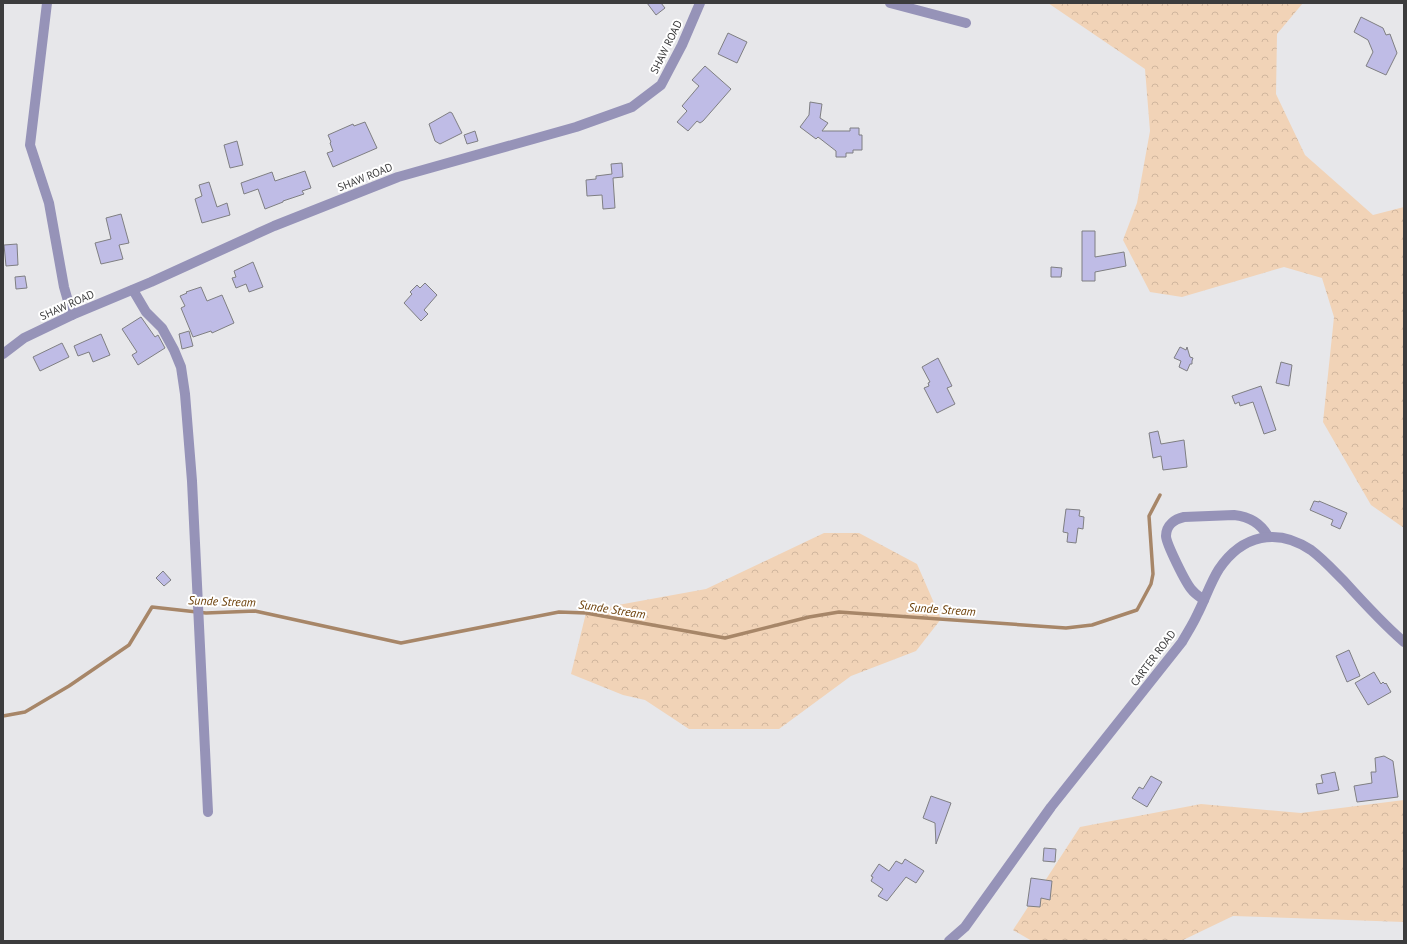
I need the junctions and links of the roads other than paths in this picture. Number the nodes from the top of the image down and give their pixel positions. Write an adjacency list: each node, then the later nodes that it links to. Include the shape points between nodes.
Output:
1 (47, 3): 6 (street, via 30,145 50,204 64,287)
2 (700, 3): 5 (street, SHAW ROAD, via 661,85 632,107 576,127 398,177 274,226)
3 (890, 3): 4 (street)
4 (966, 23)
5 (133, 290): 6 (street, SHAW ROAD); 11 (street, via 146,312 162,328 174,350 181,367 185,394 192,481)
6 (72, 315): 7 (street, SHAW ROAD, via 24,338)
7 (3, 354)
8 (1268, 536): 9 (street, CARTER ROAD, via 1248,542 1232,554 1220,568); 9 (street, via 1259,524 1234,514 1184,517 1171,523 1166,536 1168,544 1189,586); 10 (street, CARTER ROAD, via 1291,540 1311,550)
9 (1204, 600): 12 (street, CARTER ROAD, via 1178,648 1051,807 965,927)
10 (1404, 642)
11 (208, 812)
12 (949, 941)

